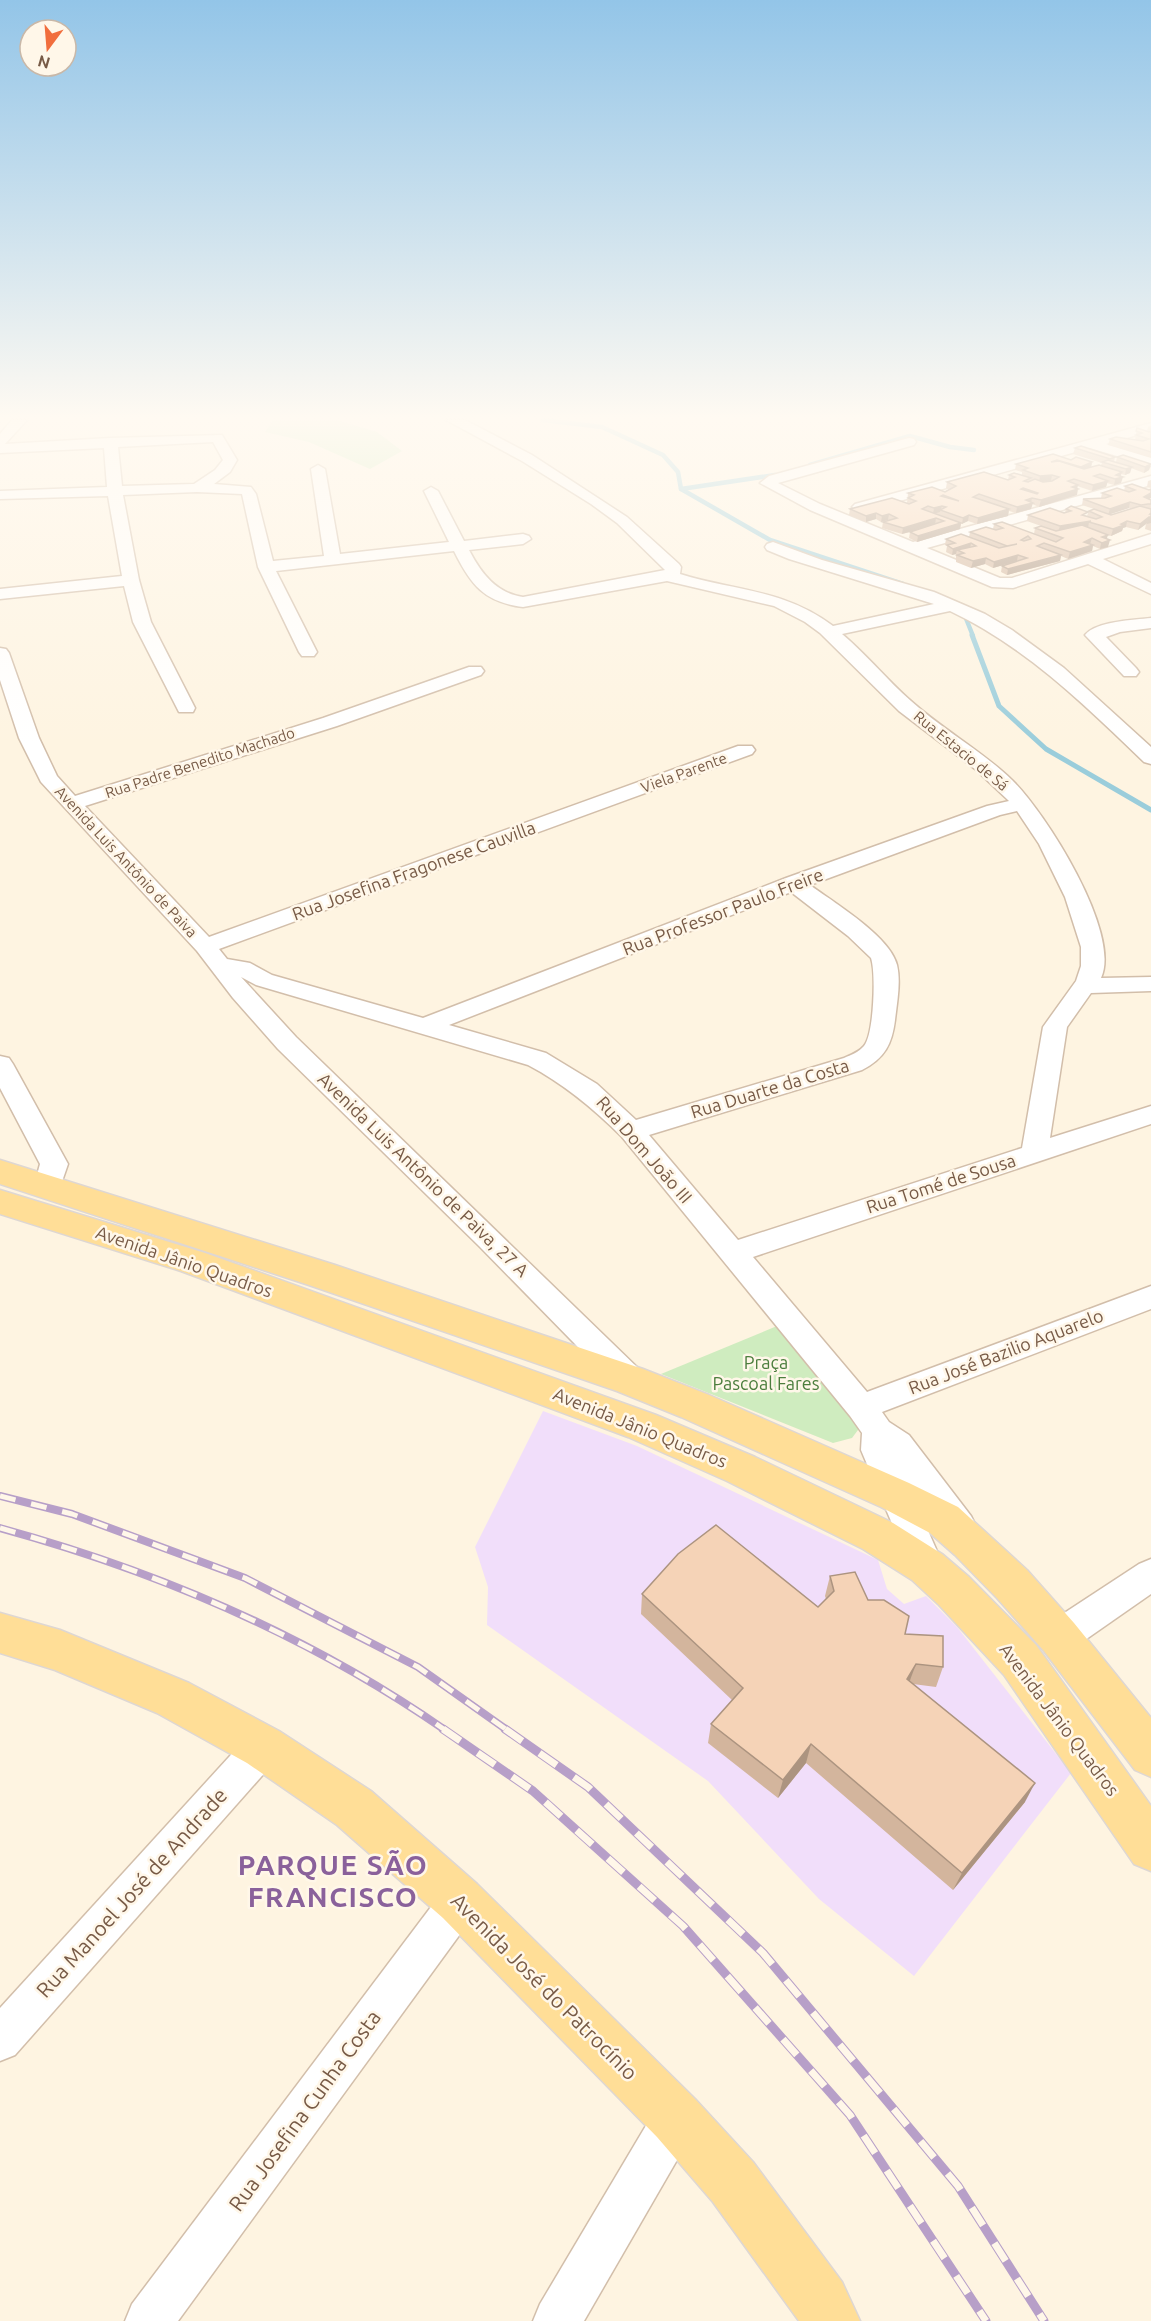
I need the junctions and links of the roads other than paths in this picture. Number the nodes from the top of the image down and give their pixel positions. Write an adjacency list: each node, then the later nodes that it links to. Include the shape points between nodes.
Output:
1 (122, 528): 17 (street)
2 (256, 528): 15 (street)
3 (328, 528): 14 (street)
4 (450, 528): 10 (street)
5 (630, 528): 16 (street, via 673,567)
6 (869, 528): 12 (street)
7 (979, 528): 12 (street)
8 (523, 539): 10 (street)
9 (1151, 539): 13 (street)
10 (457, 546): 14 (street); 16 (street, via 494,593 519,602)
11 (773, 547): 20 (street)
12 (913, 547): 13 (street, via 998,583 1013,583)
13 (1090, 558): 18 (street)
14 (333, 560): 15 (street)
15 (266, 567): 23 (street)
16 (668, 576): 22 (street, Rua Estacio de Sá, via 776,601)
17 (131, 580): 19 (street); 27 (street, via 142,622)
18 (1151, 589)
19 (0, 594)
20 (953, 605): 22 (street); 29 (street, via 995,627 1053,669)
21 (1151, 622): 26 (street, via 1094,635)
22 (829, 632): 32 (street, Rua Estacio de Sá, via 906,707 988,769)
23 (308, 652)
24 (0, 653): 31 (street, Avenida Luis Antônio de Paiva, via 29,738 48,778)
25 (476, 671): 31 (street, Rua Padre Benedito Machado)
26 (1130, 672)
27 (186, 708)
28 (745, 750): 30 (street, Viela Parente)
29 (1151, 758)
30 (623, 795): 34 (street, Rua Josefina Fragonese Cauvilla)
31 (71, 804): 34 (street, Avenida Luis Antônio de Paiva)
32 (1022, 804): 33 (street, Rua Professor Paulo Freire, via 984,813); 36 (street, Rua Estacio de Sá, via 1082,911 1093,967)
33 (794, 883): 37 (street, Rua Professor Paulo Freire); 40 (street, Rua Duarte da Costa, via 882,956 886,989 880,1044 870,1056 853,1064)
34 (213, 956): 37 (street, Rua Dom João III, via 264,980); 47 (street, Avenida Luis Antônio de Paiva, 27 A, via 287,1043)
35 (1151, 984): 36 (street)
36 (1084, 986): 41 (street, Rua Estacio de Sá, via 1055,1026)
37 (425, 1026): 40 (street, Rua Dom João III, via 537,1059 593,1092)
38 (0, 1064): 43 (street, via 54,1164)
39 (1151, 1115): 41 (street, Rua Tomé de Sousa)
40 (631, 1131): 45 (street, Rua Dom João III)
41 (1035, 1152): 45 (street, Rua Tomé de Sousa)
42 (0, 1172): 43 (main road, Avenida Jânio Quadros)
43 (48, 1186): 47 (main road, Avenida Jânio Quadros)
44 (0, 1202): 51 (main road, Avenida Jânio Quadros, via 193,1262 642,1426 823,1508 879,1536)
45 (732, 1253): 48 (street, Rua Dom João III)
46 (1151, 1297): 48 (street, Rua José Bazilio Aquarelo)
47 (630, 1380): 49 (main road, Avenida Jânio Quadros)
48 (870, 1419): 49 (street, via 877,1450); 50 (street, Rua Dom João III, via 898,1445)
49 (896, 1495): 50 (main road, Avenida Jânio Quadros, via 944,1520); 51 (street)
50 (970, 1542): 54 (main road, Avenida Jânio Quadros)
51 (927, 1567): 57 (main road, Avenida Jânio Quadros, via 1020,1660)
52 (1151, 1575): 54 (street)
53 (0, 1633): 55 (main road, Avenida José do Patrocínio, via 60,1651 173,1698)
54 (1059, 1637): 56 (main road, Avenida Jânio Quadros)
55 (264, 1747): 58 (main road, Avenida José do Patrocínio, via 354,1808); 59 (street, Rua Manoel José de Andrade)
56 (1151, 1754)
57 (1151, 1847)
58 (460, 1901): 60 (main road, Avenida José do Patrocínio); 61 (street, Rua Josefina Cunha Costa)
59 (0, 2040)
60 (676, 2118): 62 (street); 63 (main road, Avenida José do Patrocínio, via 733,2182)
61 (149, 2321)
62 (557, 2321)
63 (831, 2321)

